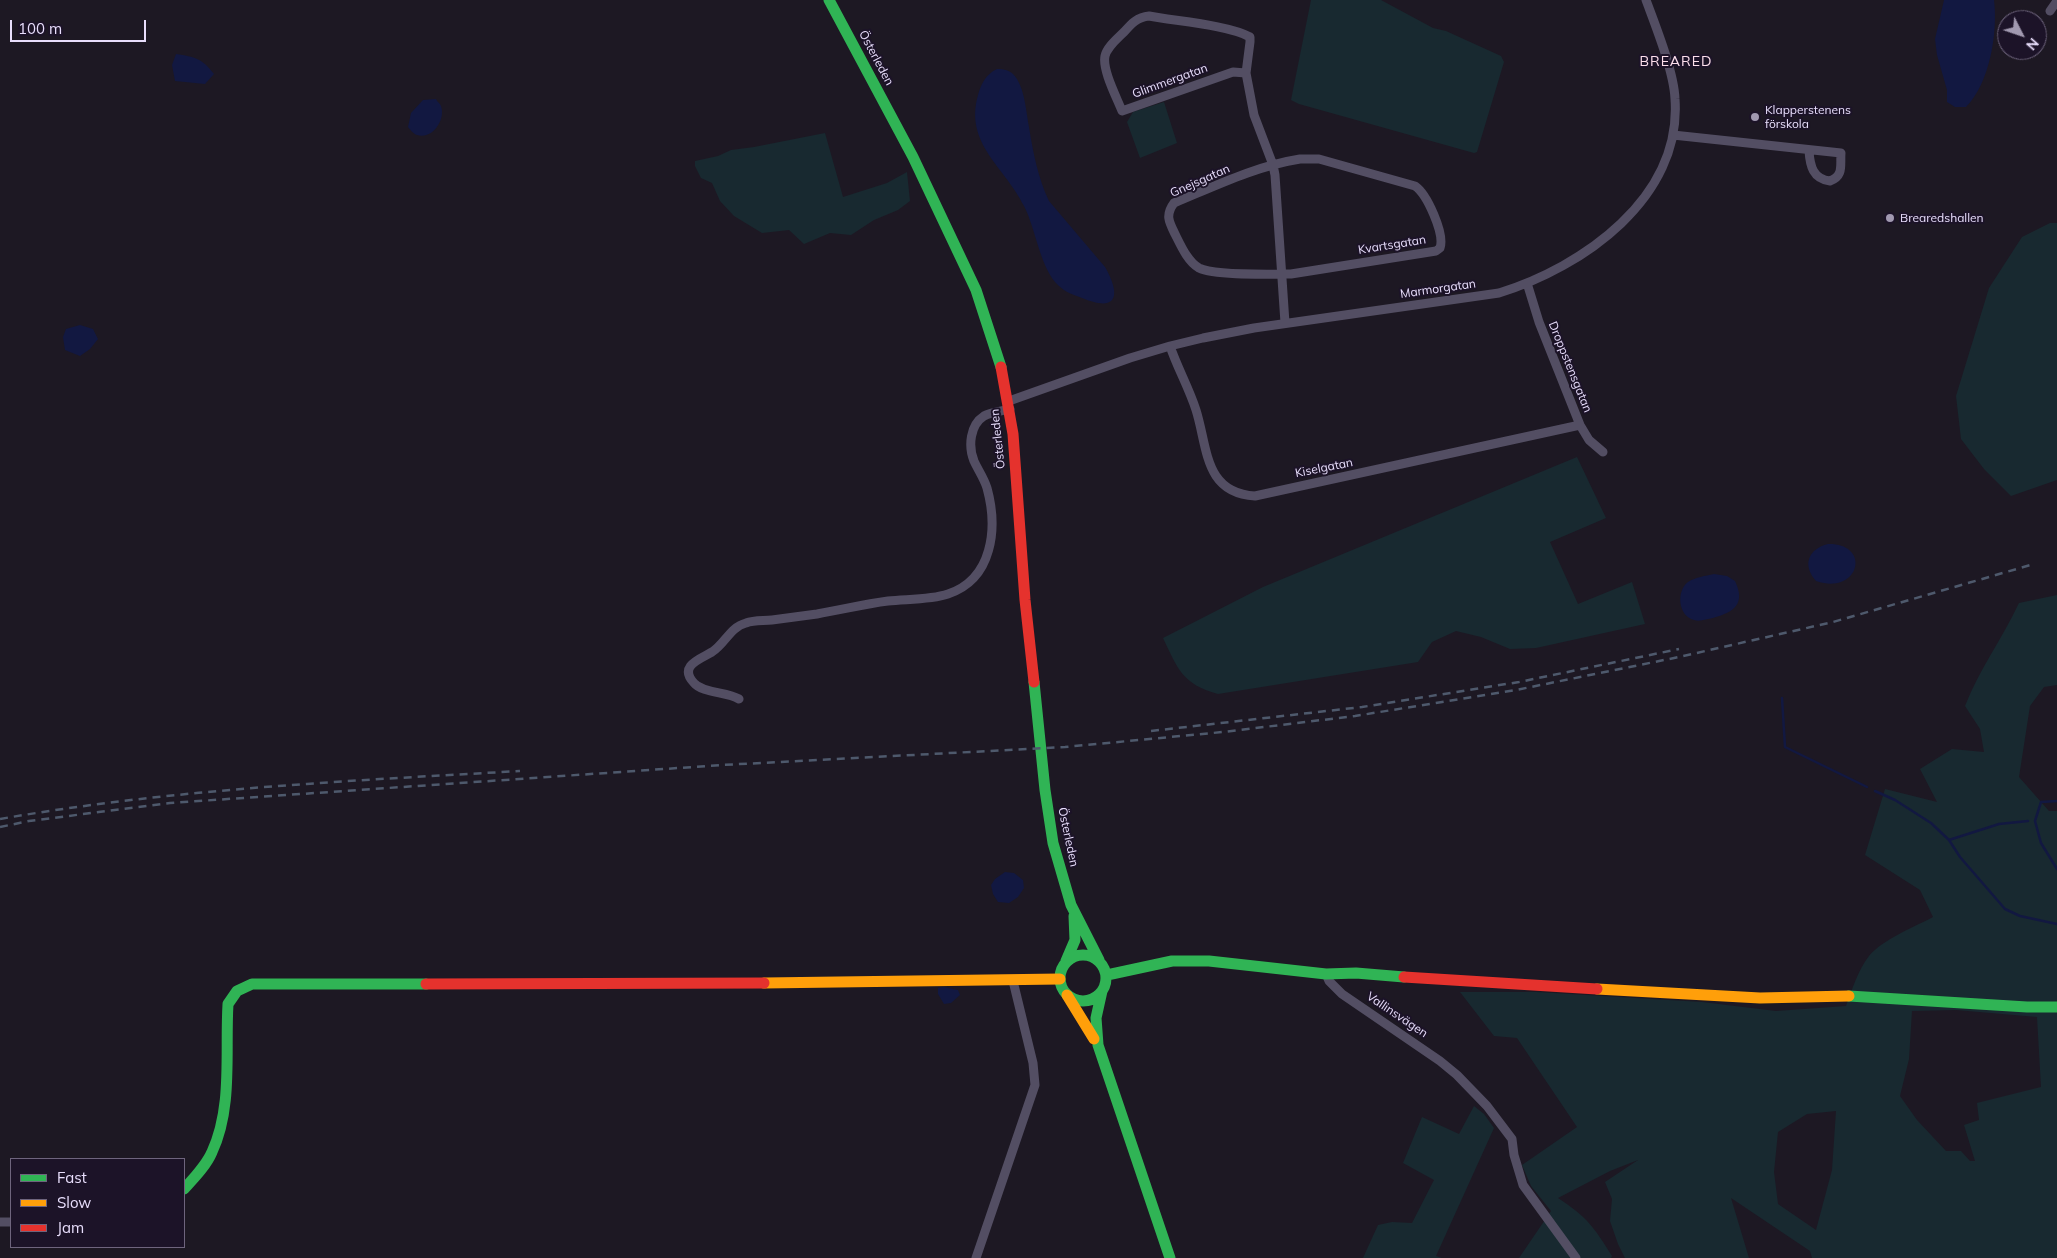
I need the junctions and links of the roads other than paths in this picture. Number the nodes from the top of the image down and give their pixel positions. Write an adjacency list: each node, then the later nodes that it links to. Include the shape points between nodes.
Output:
1 (829, 0): 13 (street, Österleden, via 913,157 976,290 995,345)
2 (1646, 0): 6 (street, Marmorgatan, via 1673,85)
3 (2057, 1): 4 (street)
4 (2050, 11)
5 (1246, 73): 5 (street, Glimmergatan, via 1233,72 1122,111 1107,71 1105,56 1132,23 1149,16 1245,34 1250,37); 8 (street, Glimmergatan, via 1254,115)
6 (1673, 135): 7 (street); 10 (street, Marmorgatan, via 1664,164 1648,192 1620,224 1573,260)
7 (1809, 151): 7 (street, via 1841,153 1839,175 1830,181 1819,178 1811,168)
8 (1273, 165): 9 (street, Glimmergatan); 9 (street, Gnejsgatan, via 1174,203 1167,215 1183,249 1199,268); 9 (street, Kvartsgatan, via 1319,158 1415,186 1428,203 1442,244 1436,251)
9 (1282, 274): 11 (street, Glimmergatan)
10 (1527, 283): 11 (street, Marmorgatan, via 1499,293); 14 (street, Droppstensgatan)
11 (1285, 323): 12 (street, Marmorgatan)
12 (1170, 346): 13 (street, Marmorgatan); 14 (street, Kiselgatan, via 1195,408 1214,474 1222,485 1242,495 1255,496)
13 (1009, 405): 16 (street, Marmorgatan, via 985,416 972,432 970,444 987,488 992,533 988,555 975,576 960,589 946,594 755,621 736,627 713,651 695,660 689,670 691,680 699,688); 17 (street, Österleden, via 1045,790 1053,843)
14 (1580, 425): 15 (street, Droppstensgatan, via 1589,440)
15 (1604, 452)
16 (740, 699)
17 (1074, 911): 18 (street, Österleden); 19 (street, Österleden, via 1076,936)
18 (1099, 960): 19 (street, via 1084,954); 21 (street, Österleden)
19 (1066, 962): 22 (street, Österleden)
20 (1326, 974): 21 (street, via 1189,960); 26 (street, via 1356,973 1760,998 1867,996); 31 (street, Vallinsvägen, via 1329,982 1342,994 1445,1065 1487,1106 1512,1139 1524,1185)
21 (1107, 975): 24 (street)
22 (1060, 980): 23 (street); 25 (street)
23 (1013, 981): 28 (street, via 252,984 236,992 228,1004 222,1125 208,1160); 29 (street, via 1033,1063 1035,1085)
24 (1102, 991): 25 (street, via 1087,1001 1076,1000); 27 (street, via 1096,1008 1095,1030)
25 (1066, 993): 27 (street)
26 (2057, 1007)
27 (1099, 1048): 30 (street)
28 (185, 1188)
29 (976, 1258)
30 (1170, 1258)
31 (1576, 1258)

